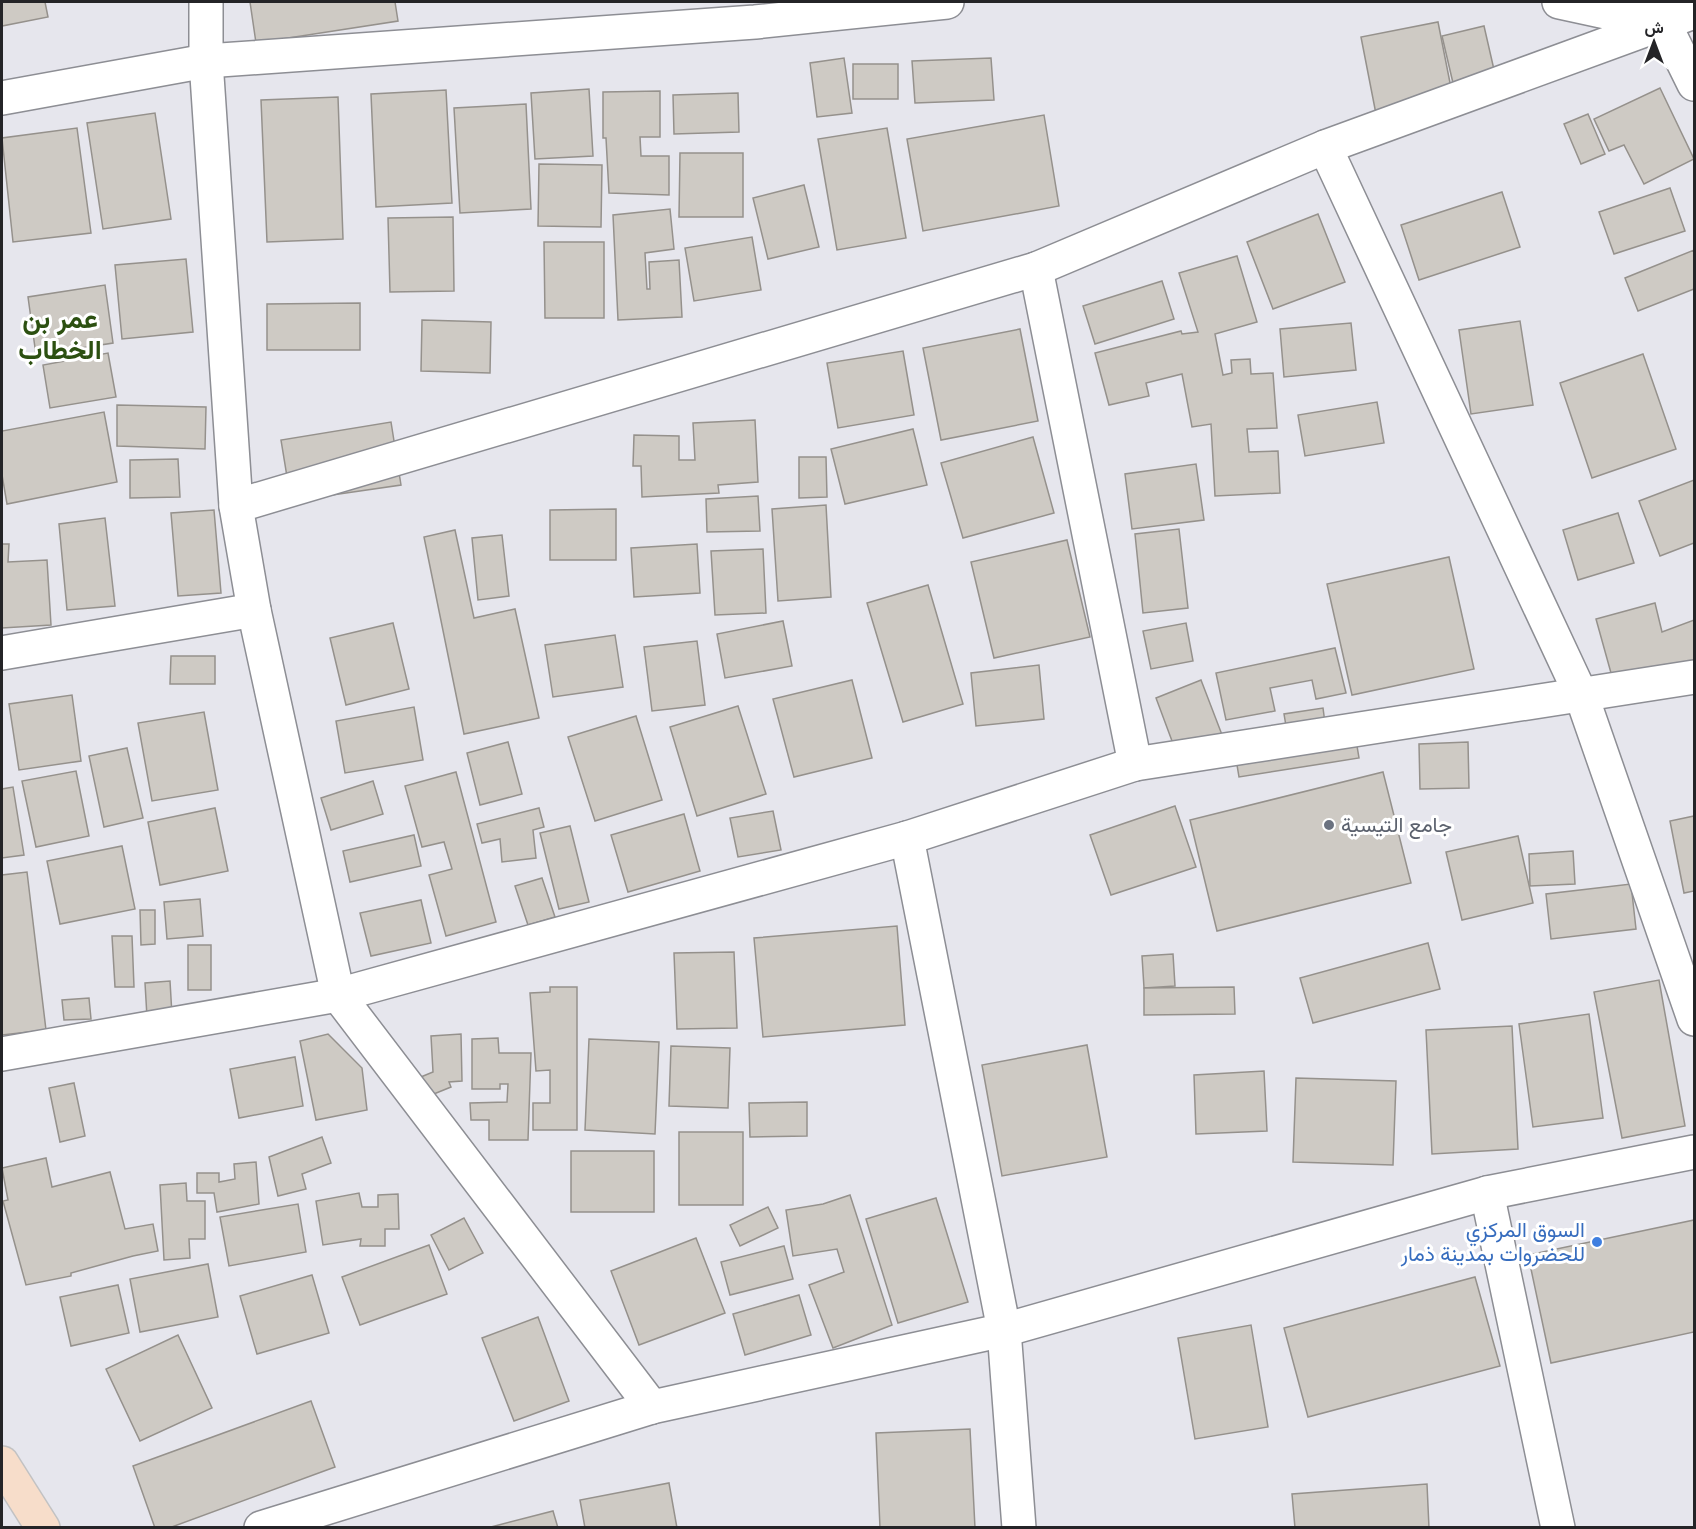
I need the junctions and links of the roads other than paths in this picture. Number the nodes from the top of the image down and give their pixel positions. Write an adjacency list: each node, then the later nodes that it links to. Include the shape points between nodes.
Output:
1 (206, 2): 6 (street)
2 (947, 2): 6 (street, via 755,22)
3 (1559, 2): 5 (street)
4 (1695, 12): 5 (street)
5 (1659, 13): 7 (street); 9 (street)
6 (206, 61): 8 (street); 11 (street)
7 (1695, 84)
8 (2, 98)
9 (1325, 147): 10 (street); 15 (street)
10 (1036, 269): 11 (street); 16 (street)
11 (236, 506): 12 (street)
12 (254, 610): 13 (street); 18 (street)
13 (2, 652)
14 (1695, 677): 15 (street)
15 (1582, 697): 16 (street); 19 (street)
16 (1136, 764): 17 (street)
17 (907, 838): 18 (street); 23 (street)
18 (338, 995): 20 (street); 24 (street)
19 (1695, 1019)
20 (2, 1054)
21 (1695, 1152): 22 (street)
22 (1487, 1193): 23 (street); 29 (street)
23 (1004, 1330): 24 (street); 28 (street)
24 (652, 1407): 27 (street)
25 (2, 1463): 26 (main road)
26 (43, 1527)
27 (261, 1527)
28 (1019, 1527)
29 (1558, 1527)

